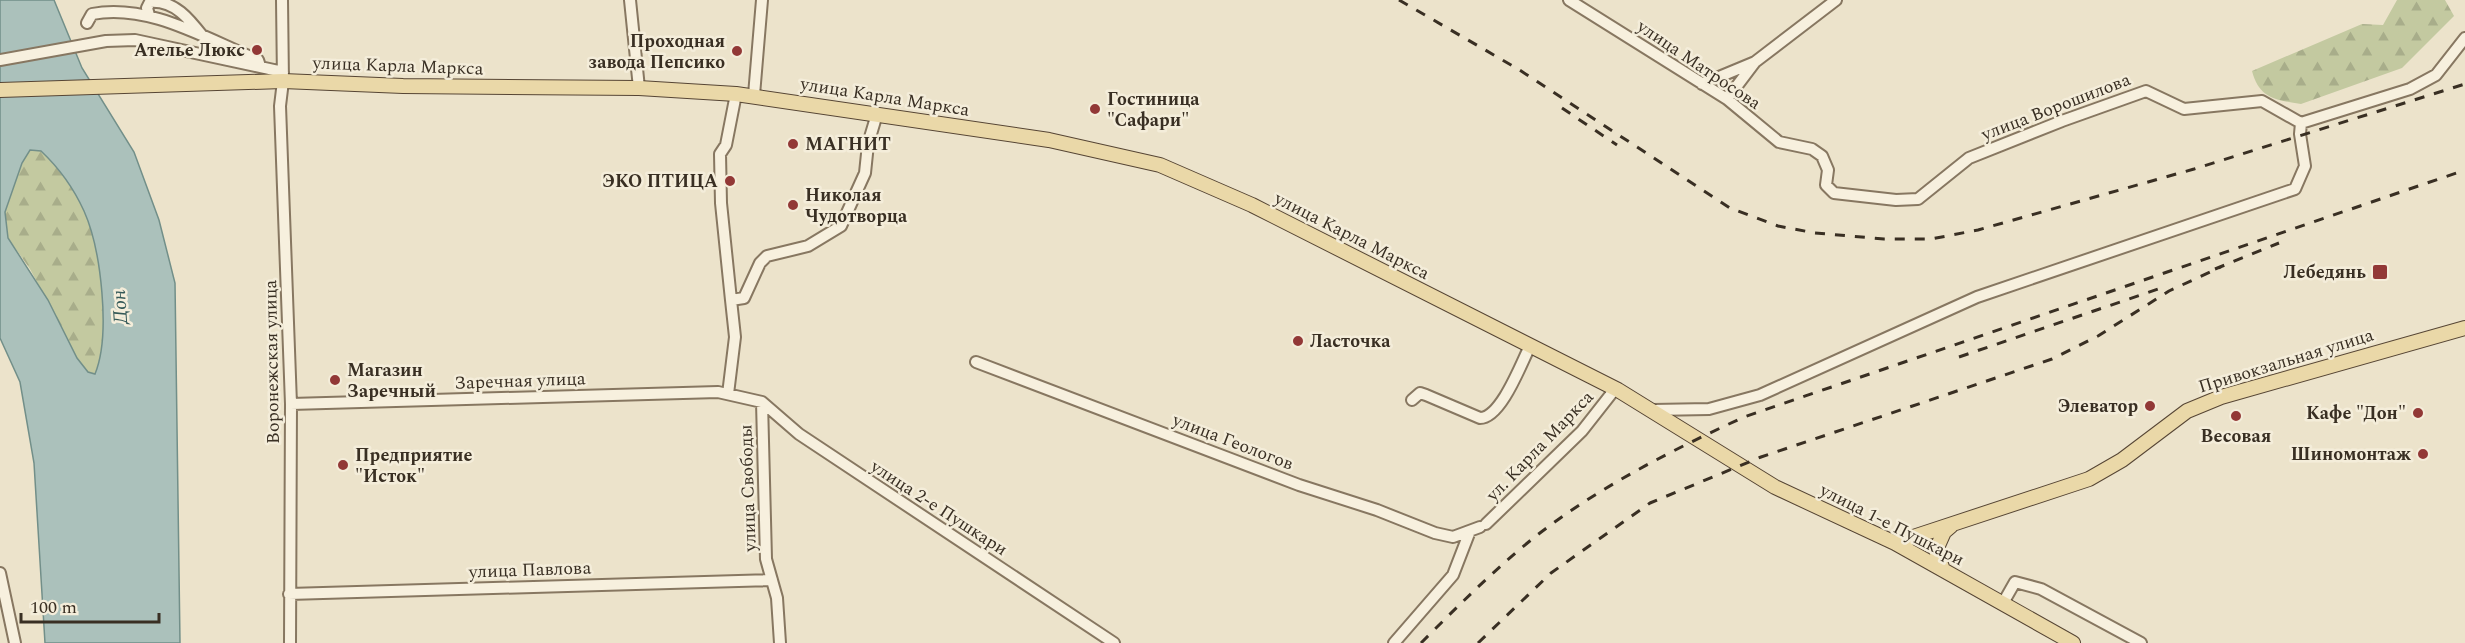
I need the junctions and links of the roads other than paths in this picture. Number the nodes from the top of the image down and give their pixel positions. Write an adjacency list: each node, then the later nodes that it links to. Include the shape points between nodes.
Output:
1 (282, 0): 13 (street, Воронежская улица)
2 (630, 0): 16 (street)
3 (762, 0): 19 (street)
4 (1569, 0): 15 (street, улица Матросова)
5 (1836, 0): 11 (street)
6 (148, 15): 7 (street, via 112,10 92,14); 8 (street); 8 (street, via 150,2 161,0 177,8)
7 (87, 23)
8 (204, 38): 12 (street, via 258,60)
9 (2465, 38): 22 (street, via 2436,75 2410,89)
10 (0, 60): 12 (street, улица Карла Маркса, via 106,41 135,40)
11 (1755, 62): 15 (street); 20 (street)
12 (260, 67): 13 (street, улица Карла Маркса); 14 (street)
13 (283, 76): 14 (main road, улица Карла Маркса); 16 (main road, улица Карла Маркса, via 403,86); 32 (street, Воронежская улица, via 280,106)
14 (258, 82): 17 (main road, улица Карла Маркса)
15 (1702, 84): 20 (street, улица Матросова)
16 (639, 88): 18 (main road, улица Карла Маркса)
17 (0, 90)
18 (736, 93): 19 (main road, улица Карла Маркса); 24 (street, via 726,145 720,154)
19 (754, 95): 21 (main road, улица Карла Маркса)
20 (1727, 99): 23 (street, улица Матросова, via 1779,142)
21 (877, 114): 24 (street, via 865,173 841,226 808,246 767,256 744,298); 26 (main road, улица Карла Маркса, via 1062,142 1160,165 1252,205)
22 (2301, 123): 23 (street, улица Ворошилова, via 2262,101 2184,109 2146,91 1969,158 1918,199 1896,201 1834,193 1826,185 1828,170 1822,156); 33 (street, via 2305,166 2295,189 1977,297 1760,395 1709,409)
23 (1812, 149)
24 (731, 300): 29 (street, via 735,338)
25 (2465, 328): 35 (main road, Привокзальная улица, via 2221,397 2187,411 2122,460 2089,478)
26 (1530, 346): 28 (main road, улица Карла Маркса); 30 (street, via 1499,408 1486,418 1420,393)
27 (976, 362): 36 (street, улица Геологов, via 1435,534 1453,537)
28 (1615, 389): 33 (main road, улица Карла Маркса); 36 (street, ул. Карла Маркса, via 1582,430)
29 (728, 394): 31 (street, Заречная улица); 32 (street, Заречная улица)
30 (1413, 400)
31 (762, 402): 40 (street, улица Свободы, via 766,559); 47 (street, улица 2-е Пушкари, via 798,434)
32 (291, 404): 41 (street, Воронежская улица)
33 (1653, 411): 34 (main road, улица Карла Маркса)
34 (1694, 440): 37 (main road, улица 1-е Пушкари, via 1775,487)
35 (1951, 526): 37 (main road, Привокзальная улица); 38 (main road, via 1936,550)
36 (1479, 527): 48 (street, via 1452,575)
37 (1895, 543): 38 (main road, улица 1-е Пушкари)
38 (1943, 570): 42 (main road, улица 1-е Пушкари)
39 (0, 573): 43 (street)
40 (772, 580): 41 (street, улица Павлова); 46 (street, улица Свободы)
41 (289, 594): 45 (street, Воронежская улица)
42 (2002, 603): 49 (main road, улица 1-е Пушкари); 50 (street, via 2015,582 2040,589)
43 (4, 606): 44 (street)
44 (15, 643)
45 (290, 643)
46 (780, 643)
47 (1114, 643)
48 (1394, 643)
49 (2073, 643)
50 (2141, 643)

